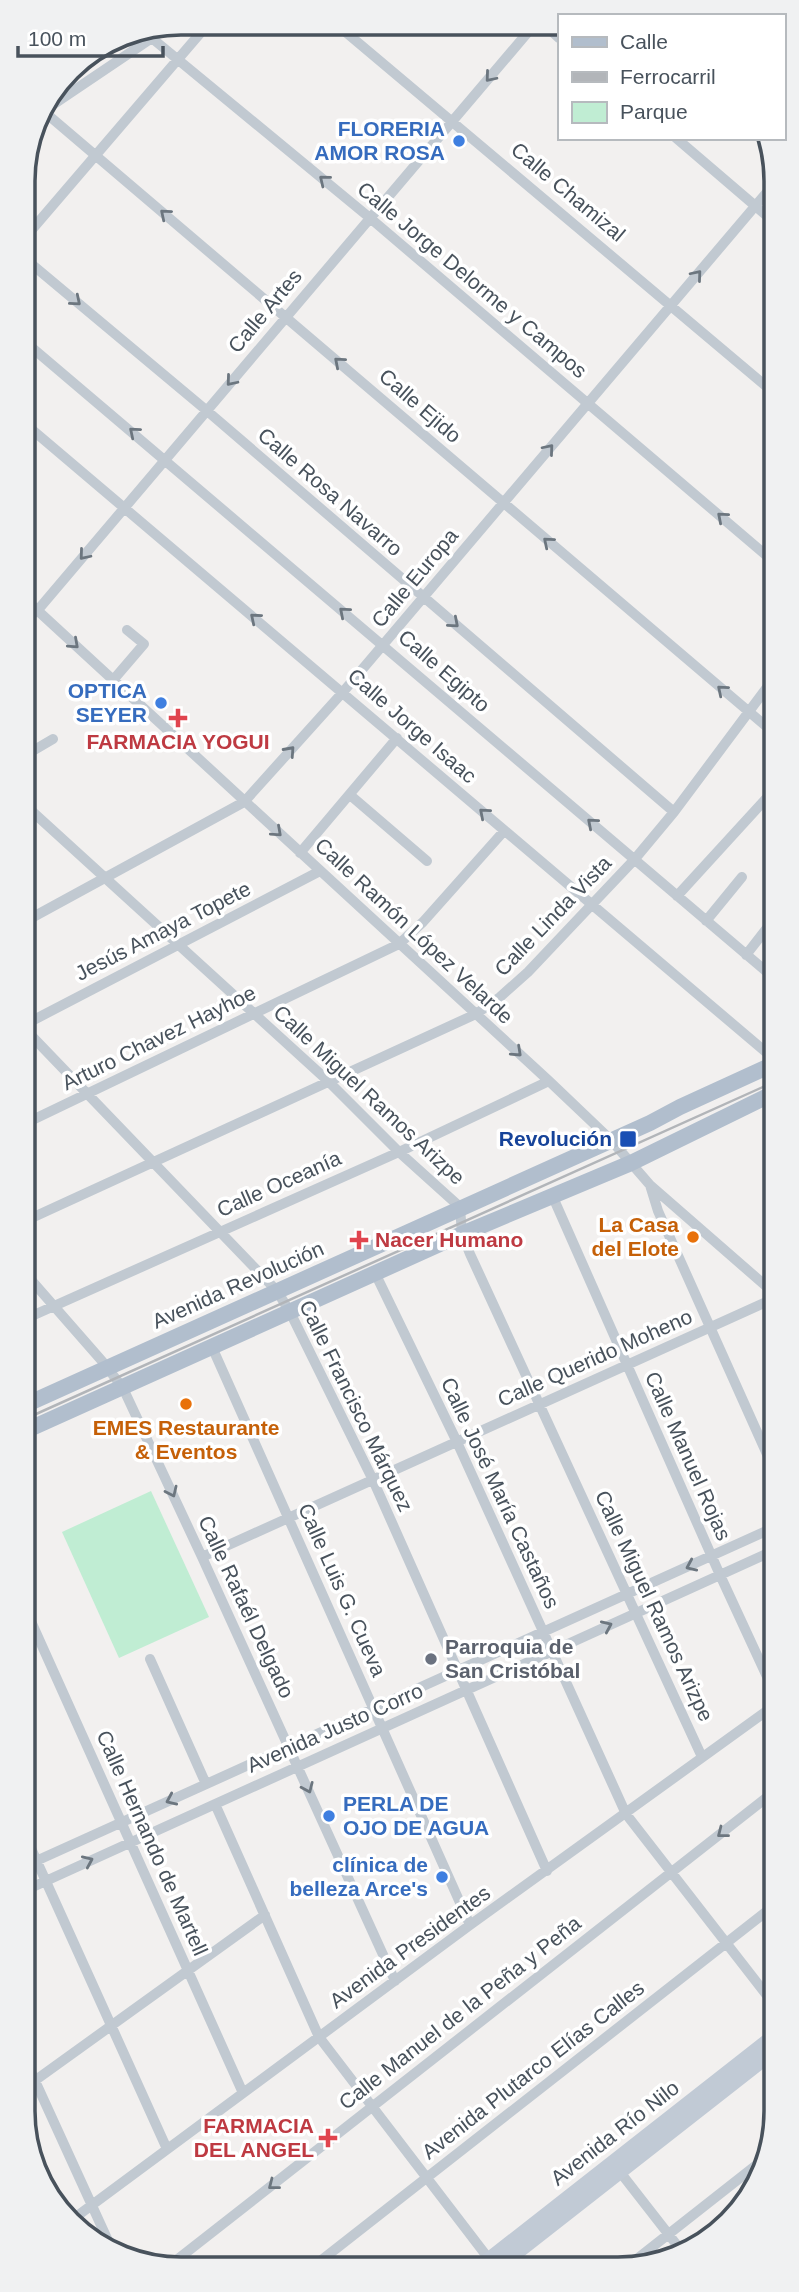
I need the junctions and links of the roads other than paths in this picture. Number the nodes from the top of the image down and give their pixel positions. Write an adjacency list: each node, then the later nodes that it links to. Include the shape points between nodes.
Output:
1 (199, 35): 5 (street)
2 (349, 35): 8 (street, Calle Chamizal)
3 (525, 35): 8 (street, Calle Artes, one-way to 8)
4 (152, 38): 5 (street, Calle Jorge Delorme y Campos); 6 (street)
5 (177, 60): 10 (street); 14 (street, Calle Jorge Delorme y Campos, one-way to 5)
6 (62, 97)
7 (49, 118): 10 (street, Calle Ejido)
8 (453, 120): 14 (street, Calle Artes); 17 (street, Calle Chamizal)
9 (678, 140): 12 (street)
10 (96, 155): 15 (street); 18 (street, Calle Ejido, one-way to 10)
11 (764, 196): 12 (street, Calle Europa)
12 (755, 206): 13 (street); 17 (street, Calle Europa, one-way to 12)
13 (764, 214)
14 (370, 218): 18 (street, Calle Artes); 21 (street, Calle Jorge Delorme y Campos)
15 (35, 226)
16 (35, 267): 22 (street, Calle Rosa Navarro, one-way to 22)
17 (671, 305): 20 (street, Calle Chamizal); 21 (street, Calle Europa)
18 (286, 316): 22 (street, Calle Artes, one-way to 22); 25 (street, Calle Ejido, one-way to 18)
19 (35, 350): 24 (street, Calle Egipto, one-way to 19)
20 (764, 384)
21 (588, 403): 25 (street, Calle Europa, one-way to 21); 27 (street, Calle Jorge Delorme y Campos, one-way to 21)
22 (206, 411): 24 (street, Calle Artes); 28 (street, Calle Rosa Navarro)
23 (35, 432): 26 (street, Calle Jorge Isaac)
24 (166, 459): 26 (street, Calle Artes); 31 (street, Calle Egipto, one-way to 24)
25 (503, 503): 28 (street, Calle Europa); 35 (street, Calle Ejido, one-way to 25)
26 (124, 509): 29 (street, Calle Artes, one-way to 29); 34 (street, Calle Jorge Isaac, one-way to 26)
27 (764, 553)
28 (424, 597): 31 (street, Calle Europa); 43 (street, Calle Rosa Navarro, one-way to 43)
29 (37, 611): 32 (street, Calle Ramón López Velarde, one-way to 32)
30 (127, 630): 32 (street, via 144,644)
31 (383, 645): 34 (street, Calle Europa); 48 (street, Calle Egipto, one-way to 31)
32 (114, 679): 42 (street, Calle Ramón López Velarde)
33 (764, 691): 35 (street, Calle Linda Vista)
34 (343, 692): 37 (street, Calle Jorge Isaac); 42 (street, Calle Europa, one-way to 34)
35 (748, 712): 36 (street, Calle Ejido); 43 (street, Calle Linda Vista)
36 (764, 725)
37 (397, 738): 40 (street); 45 (street, Calle Jorge Isaac, one-way to 37)
38 (53, 739): 39 (street)
39 (35, 750)
40 (350, 794): 46 (street); 47 (street)
41 (764, 801): 52 (street)
42 (244, 802): 46 (street, Calle Ramón López Velarde, one-way to 46); 51 (street, Calle Europa)
43 (674, 812): 48 (street, Calle Linda Vista)
44 (35, 814): 51 (street, Calle Miguel Ramos Arizpe)
45 (504, 831): 53 (street, Calle Jorge Isaac); 57 (street, Arturo Chavez Hayhoe)
46 (300, 853): 49 (street, Calle Ramón López Velarde)
47 (427, 860)
48 (634, 860): 52 (street, Calle Egipto); 53 (street, Calle Linda Vista)
49 (320, 871): 57 (street, Calle Ramón López Velarde); 58 (street, Jesús Amaya Topete)
50 (742, 877): 55 (street)
51 (105, 878): 54 (street, Calle Europa); 58 (street, Calle Miguel Ramos Arizpe)
52 (677, 896): 55 (street, Calle Egipto)
53 (593, 904): 62 (street, Calle Linda Vista, via 528,972); 65 (street, Calle Jorge Isaac)
54 (35, 916)
55 (706, 921): 59 (street, Calle Egipto)
56 (764, 932): 59 (street)
57 (398, 944): 61 (street, Arturo Chavez Hayhoe); 62 (street, Calle Ramón López Velarde)
58 (179, 945): 61 (street, Calle Miguel Ramos Arizpe); 63 (street, Jesús Amaya Topete)
59 (746, 955): 60 (street, Calle Egipto)
60 (764, 970)
61 (254, 1013): 67 (street, Calle Miguel Ramos Arizpe); 69 (street, Arturo Chavez Hayhoe)
62 (476, 1014): 67 (street, Calle Linda Vista); 68 (street, Calle Ramón López Velarde, one-way to 68)
63 (35, 1021)
64 (35, 1039): 69 (street, Calle Francisco Márquez)
65 (764, 1050)
66 (764, 1070): 72 (main road, Avenida Revolución)
67 (327, 1080): 73 (street, Calle Miguel Ramos Arizpe); 74 (street, Calle Linda Vista)
68 (549, 1081): 72 (street, Calle Ramón López Velarde); 73 (street, Calle Oceanía)
69 (87, 1094): 71 (street, Arturo Chavez Hayhoe); 74 (street, Calle Francisco Márquez)
70 (764, 1098): 75 (main road)
71 (35, 1119)
72 (611, 1140): 75 (street, Calle Ramón López Velarde); 78 (main road, Avenida Revolución)
73 (399, 1152): 78 (street, Calle Miguel Ramos Arizpe); 80 (street, Calle Oceanía)
74 (151, 1161): 79 (street, Calle Linda Vista); 80 (street, Calle Francisco Márquez)
75 (631, 1163): 76 (street, Calle Ramón López Velarde); 77 (main road)
76 (650, 1185): 84 (street, Calle Ramón López Velarde); 90 (street, via 657,1212)
77 (552, 1195): 81 (main road); 92 (street, Calle Manuel Rojas)
78 (460, 1207): 81 (street, Calle Miguel Ramos Arizpe); 85 (main road, Avenida Revolución)
79 (35, 1216)
80 (219, 1231): 85 (street, Calle Francisco Márquez); 87 (street, Calle Oceanía)
81 (462, 1234): 82 (main road); 96 (street, Calle Miguel Ramos Arizpe)
82 (375, 1273): 88 (main road); 98 (street, Calle José María Castaños)
83 (35, 1284): 87 (street, Calle Rafaél Delgado)
84 (764, 1286)
85 (277, 1291): 88 (street, Calle Francisco Márquez); 93 (main road, Avenida Revolución)
86 (764, 1301): 90 (street, Calle Querido Moheno)
87 (54, 1306): 89 (street, Calle Oceanía); 93 (street, Calle Rafaél Delgado)
88 (290, 1312): 91 (main road); 100 (street, Calle Francisco Márquez)
89 (35, 1315)
90 (710, 1327): 92 (street, Calle Querido Moheno); 99 (street)
91 (212, 1348): 94 (main road); 101 (street, Calle Luis G. Cueva)
92 (627, 1365): 96 (street, Calle Querido Moheno); 104 (street, Calle Manuel Rojas)
93 (107, 1367): 94 (street, Calle Rafaél Delgado); 95 (main road, Avenida Revolución)
94 (122, 1388): 97 (main road); 105 (street, Calle Rafaél Delgado, one-way to 105)
95 (35, 1400)
96 (541, 1404): 98 (street, Calle Querido Moheno); 107 (street, Calle Miguel Ramos Arizpe)
97 (35, 1427)
98 (457, 1442): 100 (street, Calle Querido Moheno); 110 (street, Calle José María Castaños)
99 (764, 1447)
100 (373, 1480): 101 (street, Calle Querido Moheno); 113 (street, Calle Francisco Márquez)
101 (288, 1518): 105 (street, Calle Querido Moheno); 116 (street, Calle Luis G. Cueva)
102 (764, 1532): 104 (street, Avenida Justo Corro)
103 (764, 1555): 106 (street, Avenida Justo Corro)
104 (712, 1556): 106 (street, Calle Manuel Rojas); 107 (street, Avenida Justo Corro, one-way to 107)
105 (202, 1557): 119 (street, Calle Rafaél Delgado)
106 (720, 1575): 108 (street, Avenida Justo Corro); 114 (street, Calle Manuel Rojas)
107 (627, 1594): 108 (street, Calle Miguel Ramos Arizpe); 110 (street, Avenida Justo Corro)
108 (636, 1614): 111 (street, Avenida Justo Corro, one-way to 108); 120 (street, Calle Miguel Ramos Arizpe)
109 (35, 1630): 126 (street, Calle Hernando de Martell)
110 (543, 1632): 111 (street, Calle José María Castaños); 113 (street, Avenida Justo Corro)
111 (552, 1651): 115 (street, Avenida Justo Corro); 125 (street, Calle José María Castaños)
112 (150, 1659): 122 (street)
113 (458, 1670): 115 (street, Calle Francisco Márquez); 116 (street, Avenida Justo Corro)
114 (764, 1670)
115 (467, 1690): 118 (street, Avenida Justo Corro); 130 (street, Calle Francisco Márquez)
116 (374, 1709): 118 (street, Calle Luis G. Cueva); 119 (street, Avenida Justo Corro)
117 (764, 1713): 120 (street, Avenida Presidentes)
118 (382, 1728): 121 (street, Avenida Justo Corro); 136 (street, Calle Luis G. Cueva)
119 (289, 1747): 121 (street, Calle Rafaél Delgado); 122 (street, Avenida Justo Corro)
120 (702, 1757): 125 (street, Avenida Presidentes)
121 (298, 1766): 124 (street, Avenida Justo Corro); 139 (street, Calle Rafaél Delgado, one-way to 139)
122 (206, 1784): 126 (street, Avenida Justo Corro, one-way to 126)
123 (764, 1800): 131 (street, Calle Manuel de la Peña y Peña, one-way to 131)
124 (215, 1804): 127 (street, Avenida Justo Corro); 135 (street)
125 (626, 1814): 130 (street, Avenida Presidentes); 131 (street, Calle José María Castaños)
126 (122, 1822): 127 (street, Calle Hernando de Martell); 129 (street, Avenida Justo Corro)
127 (131, 1842): 132 (street, Avenida Justo Corro, one-way to 127); 138 (street, Calle Hernando de Martell)
128 (35, 1856): 129 (street)
129 (37, 1860): 132 (street)
130 (547, 1871): 136 (street, Avenida Presidentes)
131 (671, 1873): 137 (street, Calle José María Castaños); 148 (street, Calle Manuel de la Peña y Peña)
132 (46, 1880): 133 (street, Avenida Justo Corro); 141 (street)
133 (35, 1885)
134 (764, 1913): 137 (street, Avenida Plutarco Elías Calles)
135 (265, 1915): 138 (street); 142 (street)
136 (470, 1926): 139 (street, Avenida Presidentes)
137 (726, 1943): 140 (street, Calle José María Castaños); 152 (street, Avenida Plutarco Elías Calles)
138 (188, 1970): 141 (street); 146 (street, Calle Hernando de Martell)
139 (395, 1981): 142 (street, Avenida Presidentes)
140 (764, 1992)
141 (111, 2025): 145 (street); 149 (street)
142 (320, 2037): 146 (street, Avenida Presidentes); 148 (street)
143 (764, 2044): 162 (main road, Avenida Río Nilo)
144 (764, 2059): 151 (main road, Avenida Río Nilo)
145 (35, 2080)
146 (243, 2093): 149 (street, Avenida Presidentes)
147 (35, 2094): 153 (street)
148 (373, 2107): 152 (street); 159 (street, Calle Manuel de la Peña y Peña, one-way to 159)
149 (167, 2149): 153 (street, Avenida Presidentes)
150 (753, 2168): 155 (street)
151 (620, 2172): 155 (street); 163 (main road, Avenida Río Nilo)
152 (427, 2178): 160 (street, Avenida Plutarco Elías Calles); 161 (street)
153 (92, 2205): 154 (street, Avenida Presidentes); 156 (street)
154 (79, 2215)
155 (668, 2234): 157 (street); 158 (street)
156 (106, 2236)
157 (676, 2245)
158 (642, 2255)
159 (181, 2257)
160 (326, 2257)
161 (486, 2257)
162 (500, 2257)
163 (501, 2257)

